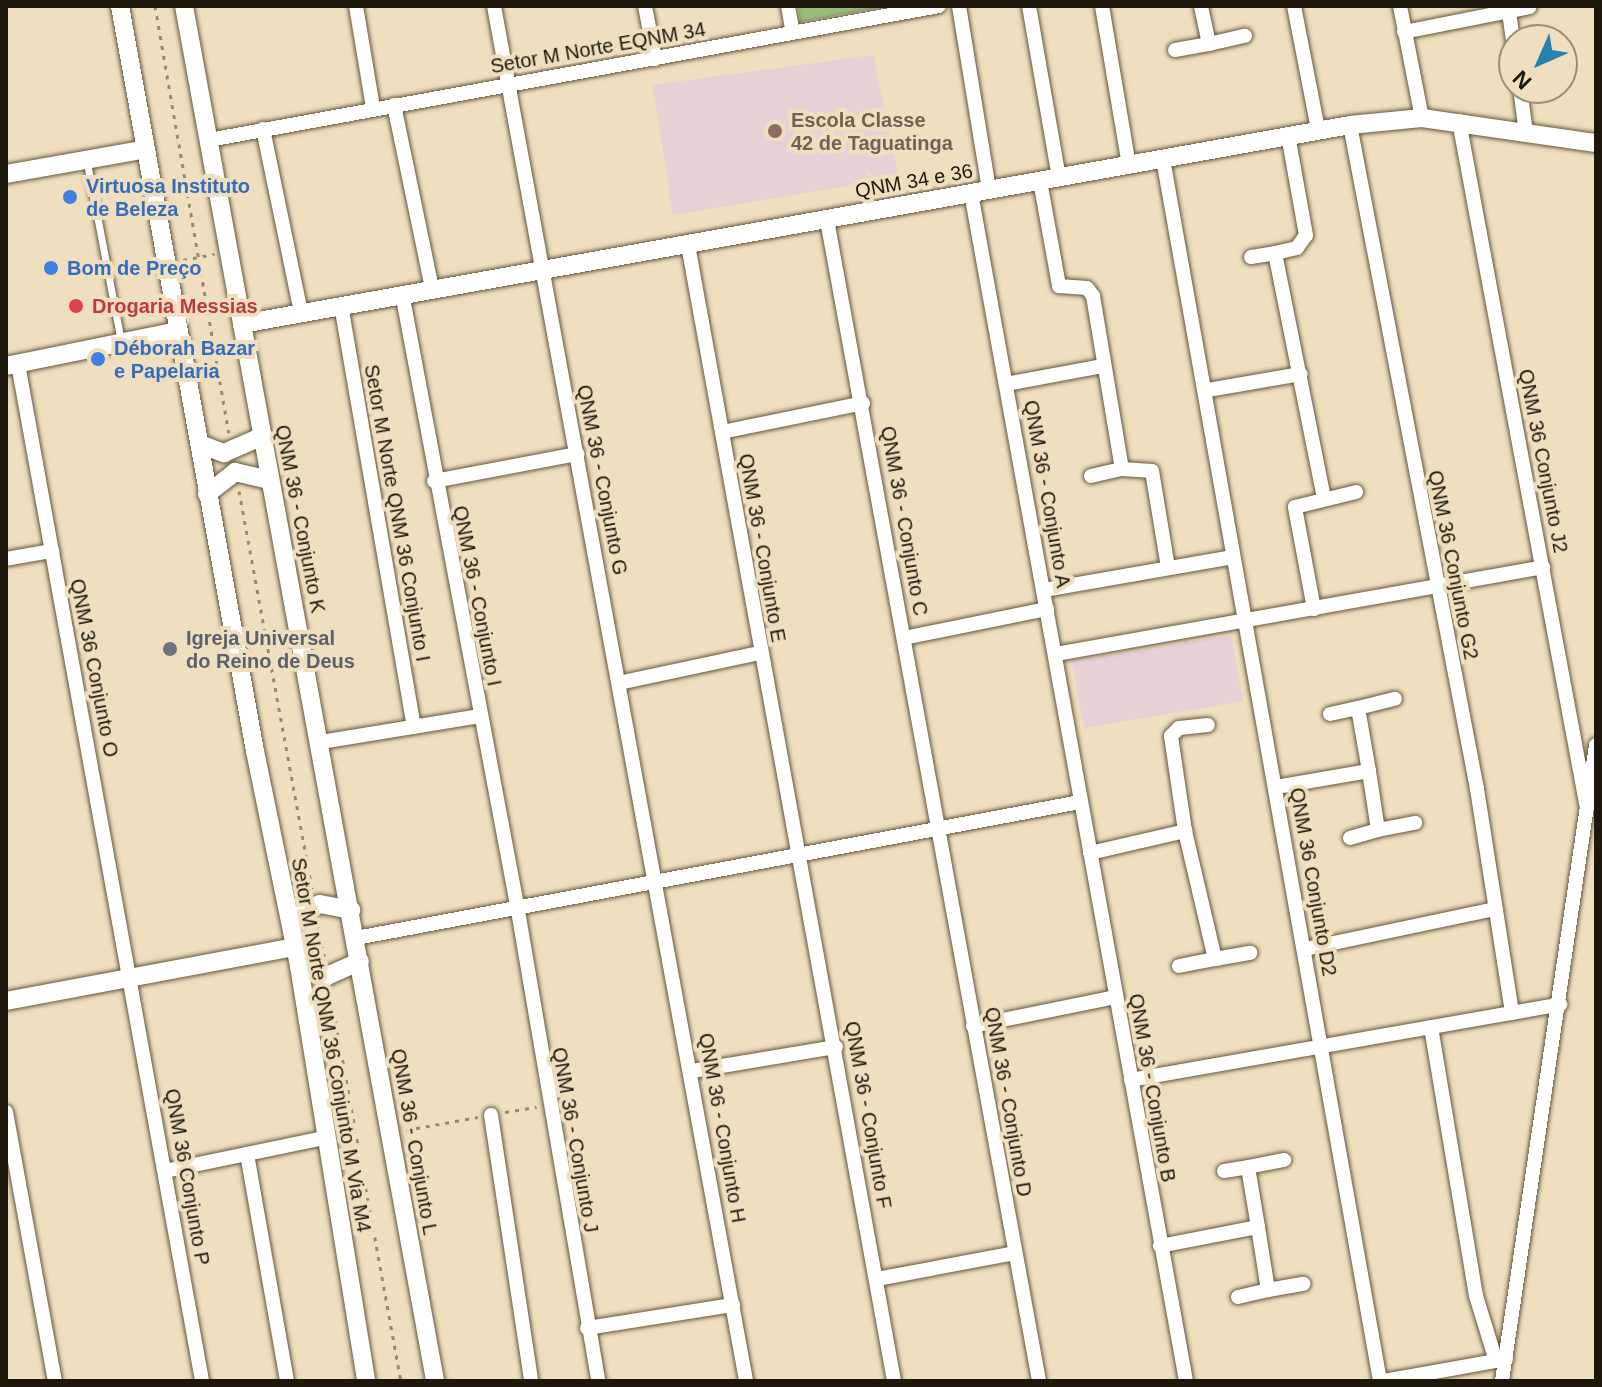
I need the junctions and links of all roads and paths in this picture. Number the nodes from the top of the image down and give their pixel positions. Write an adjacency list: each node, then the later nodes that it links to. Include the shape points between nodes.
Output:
1 (120, 6): 37 (main road, Setor M Norte QNM 36 Conjunto M Via M4)
2 (155, 6): 48 (path)
3 (184, 6): 35 (main road, QNM 36 - Conjunto K)
4 (356, 6): 27 (street)
5 (494, 6): 24 (street, QNM 36 - Conjunto G)
6 (645, 6): 23 (street)
7 (788, 6): 19 (street)
8 (939, 6): 19 (street, Setor M Norte EQNM 34)
9 (959, 6): 43 (street, QNM 36 - Conjunto A)
10 (1029, 6): 42 (street)
11 (1102, 6): 40 (street)
12 (1201, 6): 21 (street)
13 (1294, 6): 32 (street)
14 (1400, 6): 18 (street)
15 (1530, 7): 16 (street)
16 (1509, 12): 17 (street); 18 (street)
17 (1511, 24)
18 (1404, 32): 28 (street)
19 (793, 33): 23 (street, Setor M Norte EQNM 34)
20 (1245, 36): 21 (street)
21 (1209, 44): 22 (street)
22 (1175, 50)
23 (655, 59): 24 (street, Setor M Norte EQNM 34)
24 (508, 85): 26 (street, Setor M Norte EQNM 34); 51 (street, QNM 36 - Conjunto G)
25 (1522, 104): 33 (street)
26 (394, 105): 27 (street, Setor M Norte EQNM 34); 52 (street)
27 (373, 108): 31 (street, Setor M Norte EQNM 34)
28 (1422, 118): 29 (main road, QNM 34 e 36); 30 (main road, QNM 34 e 36)
29 (1459, 121): 33 (main road, QNM 34 e 36); 81 (street, QNM 36 Conjunto J2)
30 (1350, 125): 32 (main road, QNM 34 e 36); 83 (street, QNM 36 Conjunto G2)
31 (263, 129): 35 (street, Setor M Norte EQNM 34); 55 (street)
32 (1318, 130): 34 (main road, QNM 34 e 36)
33 (1526, 133): 36 (main road, QNM 34 e 36)
34 (1288, 135): 38 (main road, QNM 34 e 36); 47 (street, via 1306,235 1297,248)
35 (209, 140): 46 (main road, QNM 36 - Conjunto K)
36 (1596, 143)
37 (146, 149): 39 (main road); 50 (main road, Setor M Norte QNM 36 Conjunto M Via M4)
38 (1163, 159): 40 (main road, QNM 34 e 36); 63 (street, QNM 36 Conjunto D2)
39 (86, 161): 41 (main road); 58 (lane)
40 (1129, 165): 42 (main road, QNM 34 e 36)
41 (6, 174)
42 (1049, 180): 43 (main road, QNM 34 e 36); 60 (street, via 1059,286 1090,291)
43 (980, 192): 44 (main road, QNM 34 e 36); 62 (street, QNM 36 - Conjunto A)
44 (827, 220): 45 (main road, QNM 34 e 36); 64 (street, QNM 36 - Conjunto C)
45 (688, 245): 51 (main road, QNM 34 e 36); 65 (street, QNM 36 - Conjunto E)
46 (230, 251): 48 (path); 56 (main road, QNM 36 - Conjunto K)
47 (1275, 253): 49 (street); 61 (street)
48 (198, 257): 50 (path); 68 (path)
49 (1251, 257)
50 (167, 263): 57 (main road, Setor M Norte QNM 36 Conjunto M Via M4)
51 (541, 273): 52 (main road, QNM 34 e 36); 69 (street, QNM 36 - Conjunto G)
52 (432, 289): 53 (main road, QNM 34 e 36)
53 (402, 293): 54 (main road, QNM 34 e 36); 74 (street, QNM 36 - Conjunto I)
54 (341, 305): 55 (main road, QNM 34 e 36); 97 (street, Setor M Norte QNM 36 Conjunto I)
55 (301, 313): 56 (main road, QNM 34 e 36)
56 (242, 324): 66 (main road, QNM 36 - Conjunto K)
57 (178, 331): 58 (main road); 67 (main road, Setor M Norte QNM 36 Conjunto M Via M4)
58 (121, 342): 59 (main road)
59 (12, 365): 78 (street, QNM 36 Conjunto O)
60 (1103, 366): 62 (street); 70 (street)
61 (1301, 374): 63 (street); 77 (street)
62 (1006, 384): 84 (street, QNM 36 - Conjunto A)
63 (1208, 390): 79 (street, QNM 36 Conjunto D2)
64 (863, 403): 65 (street); 88 (street, QNM 36 - Conjunto C)
65 (722, 432): 89 (street, QNM 36 - Conjunto E)
66 (263, 436): 68 (main road); 73 (main road, QNM 36 - Conjunto K)
67 (200, 444): 68 (main road, via 214,453); 76 (main road, Setor M Norte QNM 36 Conjunto M Via M4)
68 (232, 451)
69 (577, 454): 74 (street); 91 (street, QNM 36 - Conjunto G)
70 (1122, 469): 72 (street); 82 (street, via 1146,468 1154,475)
71 (235, 472): 73 (main road); 76 (main road); 112 (path)
72 (1091, 476)
73 (269, 480): 98 (main road, QNM 36 - Conjunto K)
74 (434, 481): 95 (street, QNM 36 - Conjunto I)
75 (1356, 492): 77 (street)
76 (207, 494): 116 (main road, Setor M Norte QNM 36 Conjunto M Via M4)
77 (1324, 499): 86 (street, via 1302,503 1293,512)
78 (52, 551): 80 (street); 126 (street, QNM 36 Conjunto O)
79 (1233, 557): 82 (street); 87 (street, QNM 36 Conjunto D2)
80 (6, 559)
81 (1543, 567): 83 (street); 103 (street, QNM 36 Conjunto J2)
82 (1168, 568): 84 (street)
83 (1437, 586): 86 (street); 114 (street, QNM 36 Conjunto G2)
84 (1044, 590): 85 (street, QNM 36 - Conjunto A)
85 (1047, 609): 88 (street); 90 (street, QNM 36 - Conjunto A)
86 (1314, 609): 87 (street)
87 (1245, 620): 90 (street); 101 (street, QNM 36 Conjunto D2)
88 (904, 638): 105 (street, QNM 36 - Conjunto C)
89 (759, 653): 91 (street); 110 (street, QNM 36 - Conjunto E)
90 (1056, 654): 102 (street, QNM 36 - Conjunto A)
91 (619, 683): 111 (street, QNM 36 - Conjunto G)
92 (1395, 699): 93 (street)
93 (1358, 708): 94 (street); 100 (street)
94 (1330, 714)
95 (480, 716): 97 (street); 113 (street, QNM 36 - Conjunto I)
96 (1208, 725): 107 (street, via 1179,728 1171,736)
97 (414, 727): 98 (street)
98 (321, 742): 115 (main road, QNM 36 - Conjunto K)
99 (1596, 745): 103 (street)
100 (1369, 771): 101 (street); 106 (street)
101 (1276, 787): 119 (street, QNM 36 Conjunto D2)
102 (1080, 802): 105 (street); 109 (street, QNM 36 - Conjunto B)
103 (1587, 808): 129 (street)
104 (1415, 823): 106 (street)
105 (940, 830): 110 (street); 131 (street, QNM 36 - Conjunto D)
106 (1378, 830): 108 (street)
107 (1185, 831): 109 (street); 121 (street)
108 (1350, 838)
109 (1090, 853): 127 (street, QNM 36 - Conjunto B)
110 (797, 857): 111 (street); 134 (street, QNM 36 - Conjunto F)
111 (659, 882): 113 (street); 135 (street, QNM 36 - Conjunto H)
112 (315, 905): 115 (main road); 116 (main road); 125 (path)
113 (517, 905): 117 (street); 137 (street, QNM 36 - Conjunto J)
114 (1495, 909): 119 (street); 130 (street, QNM 36 Conjunto G2)
115 (351, 910): 117 (main road, QNM 36 - Conjunto L)
116 (291, 925): 118 (main road, Setor M Norte QNM 36 Conjunto M Via M4)
117 (356, 938): 122 (main road, QNM 36 - Conjunto L)
118 (295, 947): 123 (main road, Setor M Norte QNM 36 Conjunto M Via M4); 126 (main road)
119 (1305, 949): 133 (street, QNM 36 Conjunto D2)
120 (1250, 953): 121 (street)
121 (1215, 959): 124 (street)
122 (360, 961): 125 (main road); 140 (main road, QNM 36 - Conjunto L)
123 (299, 966): 125 (main road); 141 (main road, Setor M Norte QNM 36 Conjunto M Via M4)
124 (1179, 966)
125 (327, 976): 162 (path)
126 (132, 979): 128 (main road); 145 (street, QNM 36 Conjunto P)
127 (1115, 997): 131 (street); 136 (street, QNM 36 - Conjunto B)
128 (6, 1001)
129 (1560, 1004): 130 (street); 157 (street)
130 (1512, 1013): 132 (street)
131 (973, 1026): 150 (street, QNM 36 - Conjunto D)
132 (1431, 1027): 133 (street); 157 (street, via 1476,1296)
133 (1321, 1044): 136 (street); 170 (street, QNM 36 Conjunto D2)
134 (836, 1047): 135 (street); 151 (street, QNM 36 - Conjunto F)
135 (692, 1071): 155 (street, QNM 36 - Conjunto H)
136 (1131, 1080): 149 (street, QNM 36 - Conjunto B)
137 (548, 1104): 139 (path); 156 (street, QNM 36 - Conjunto J)
138 (6, 1112): 147 (street)
139 (491, 1115): 140 (path); 164 (street)
140 (390, 1133): 163 (main road, QNM 36 - Conjunto L)
141 (324, 1138): 142 (street); 161 (main road, Setor M Norte QNM 36 Conjunto M Via M4)
142 (247, 1154): 145 (street); 160 (street)
143 (1284, 1160): 144 (street)
144 (1248, 1167): 146 (street); 148 (street)
145 (165, 1171): 159 (street, QNM 36 Conjunto P)
146 (1224, 1171)
147 (14, 1196): 158 (street)
148 (1258, 1227): 149 (street); 153 (street)
149 (1160, 1246): 169 (street, QNM 36 - Conjunto B)
150 (1015, 1253): 151 (street); 168 (street, QNM 36 - Conjunto D)
151 (877, 1279): 167 (street, QNM 36 - Conjunto F)
152 (1303, 1284): 153 (street)
153 (1268, 1290): 154 (street)
154 (1238, 1297)
155 (733, 1305): 156 (street); 166 (street, QNM 36 - Conjunto H)
156 (587, 1328): 165 (street, QNM 36 - Conjunto J)
157 (1501, 1360): 170 (street); 171 (street)
158 (55, 1381)
159 (202, 1381)
160 (287, 1381)
161 (366, 1381)
162 (401, 1381)
163 (435, 1381)
164 (531, 1381)
165 (598, 1381)
166 (746, 1381)
167 (894, 1381)
168 (1039, 1381)
169 (1186, 1381)
170 (1382, 1381)
171 (1502, 1381)

